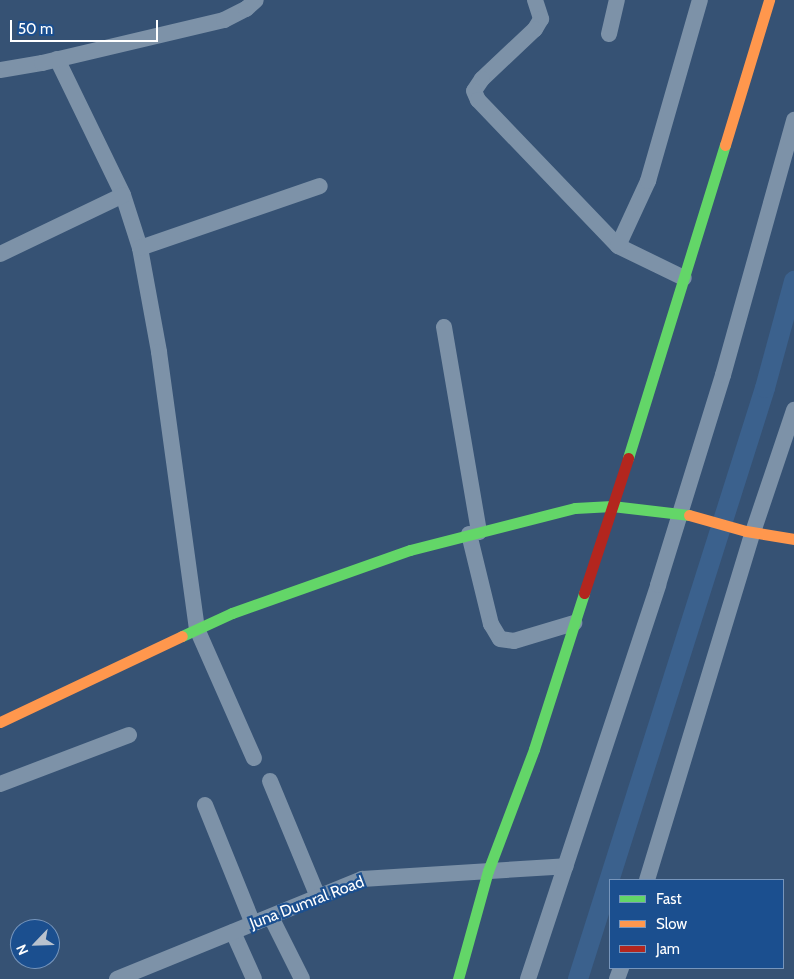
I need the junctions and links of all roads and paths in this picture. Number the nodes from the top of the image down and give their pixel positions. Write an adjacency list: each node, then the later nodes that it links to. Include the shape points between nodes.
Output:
1 (256, 0): 7 (street, via 224,20)
2 (535, 0): 12 (street, via 541,19 536,29 482,79 474,91 478,100)
3 (617, 0): 6 (street)
4 (700, 0): 12 (street, via 648,181)
5 (769, 0): 15 (street)
6 (609, 34)
7 (57, 59): 8 (street); 11 (street)
8 (0, 70)
9 (794, 120): 19 (street)
10 (320, 186): 13 (street)
11 (123, 195): 13 (street); 14 (street)
12 (618, 246): 15 (street)
13 (140, 248): 24 (street, via 159,352)
14 (0, 254)
15 (684, 278): 18 (street)
16 (444, 327): 21 (street)
17 (794, 410): 20 (street)
18 (612, 506): 19 (street); 21 (street, via 575,508); 23 (street)
19 (683, 512): 20 (street); 31 (street)
20 (750, 531): 22 (street); 33 (street)
21 (474, 533): 23 (street, via 491,624 500,640 514,641); 24 (street, via 410,550 232,613)
22 (794, 539)
23 (574, 623): 32 (street, via 534,749)
24 (197, 629): 25 (street); 27 (street)
25 (0, 722)
26 (129, 736): 29 (street)
27 (254, 758)
28 (270, 781): 34 (street)
29 (0, 784)
30 (205, 805): 36 (street)
31 (566, 866): 32 (street, Juna Dumral Road); 43 (street)
32 (488, 871): 34 (street, Juna Dumral Road, via 362,879); 42 (street)
33 (647, 879)
34 (318, 897): 35 (street, Juna Dumral Road)
35 (271, 916): 36 (street, Juna Dumral Road); 41 (street)
36 (253, 924): 37 (street, Juna Dumral Road)
37 (233, 932): 38 (street, Juna Dumral Road); 40 (street)
38 (141, 975): 39 (street, Juna Dumral Road)
39 (117, 979)
40 (254, 979)
41 (302, 979)
42 (458, 979)
43 (528, 979)

